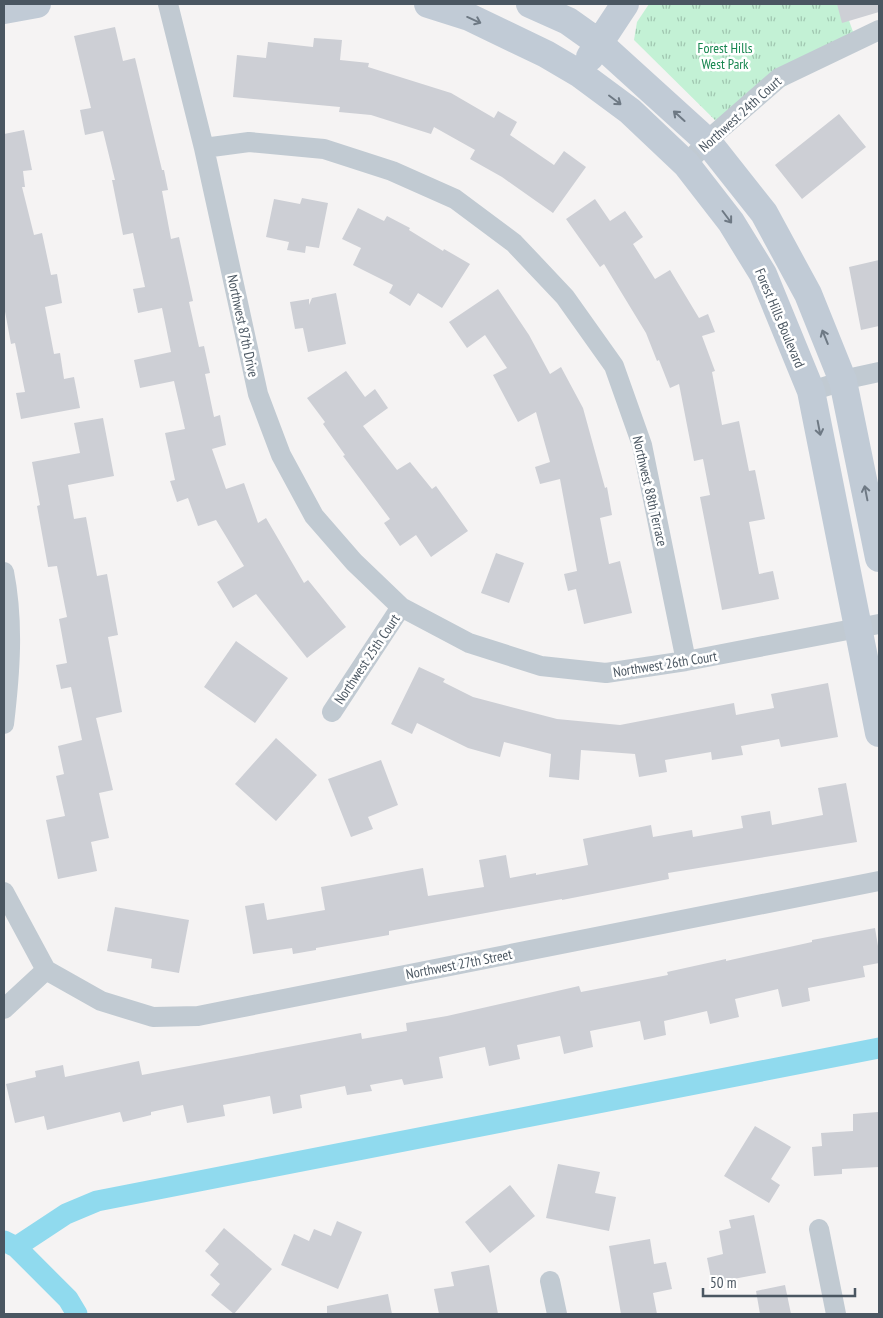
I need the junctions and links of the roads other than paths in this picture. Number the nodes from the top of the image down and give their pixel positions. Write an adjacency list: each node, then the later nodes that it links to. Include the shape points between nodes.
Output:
1 (37, 4): 6 (street)
2 (168, 4): 13 (street, Northwest 87th Drive)
3 (428, 4): 10 (street, Forest Hills Boulevard, one-way to 10, via 469,17)
4 (530, 4): 7 (street)
5 (625, 4): 9 (street)
6 (4, 10)
7 (574, 12): 9 (street); 10 (street)
8 (879, 30): 12 (street, Northwest 24th Court, via 779,78)
9 (599, 42): 11 (street); 12 (street, one-way to 9)
10 (546, 54): 11 (street, Forest Hills Boulevard)
11 (580, 74): 14 (street, Forest Hills Boulevard, one-way to 14, via 630,111)
12 (707, 141): 14 (street, Northwest 24th Court); 16 (street, one-way to 12, via 808,294 764,214)
13 (204, 148): 20 (street, Northwest 87th Drive, via 258,394 281,455 314,516 354,562); 22 (street, Northwest 88th Terrace, via 249,142 324,149 392,171 455,199 514,243 566,297 614,366 642,445)
14 (686, 164): 17 (street, Forest Hills Boulevard, one-way to 17, via 731,222 763,274)
15 (879, 372): 16 (street)
16 (843, 381): 17 (street); 18 (street, one-way to 16)
17 (811, 391): 21 (street, Forest Hills Boulevard, one-way to 21)
18 (879, 558)
19 (4, 572): 24 (street, via 9,598 10,667)
20 (401, 607): 22 (street, Northwest 26th Court, via 469,642 541,666 606,673); 23 (street, Northwest 25th Court)
21 (869, 626): 22 (street, Northwest 26th Court); 25 (street, Forest Hills Boulevard)
22 (686, 661)
23 (332, 712)
24 (4, 724)
25 (879, 733)
26 (879, 881): 28 (street, Northwest 27th Street, via 198,1016 153,1017 101,1001)
27 (4, 892): 28 (street)
28 (46, 970): 29 (street)
29 (4, 1009)
30 (819, 1229): 33 (street)
31 (550, 1281): 32 (street)
32 (557, 1314)
33 (836, 1314)

